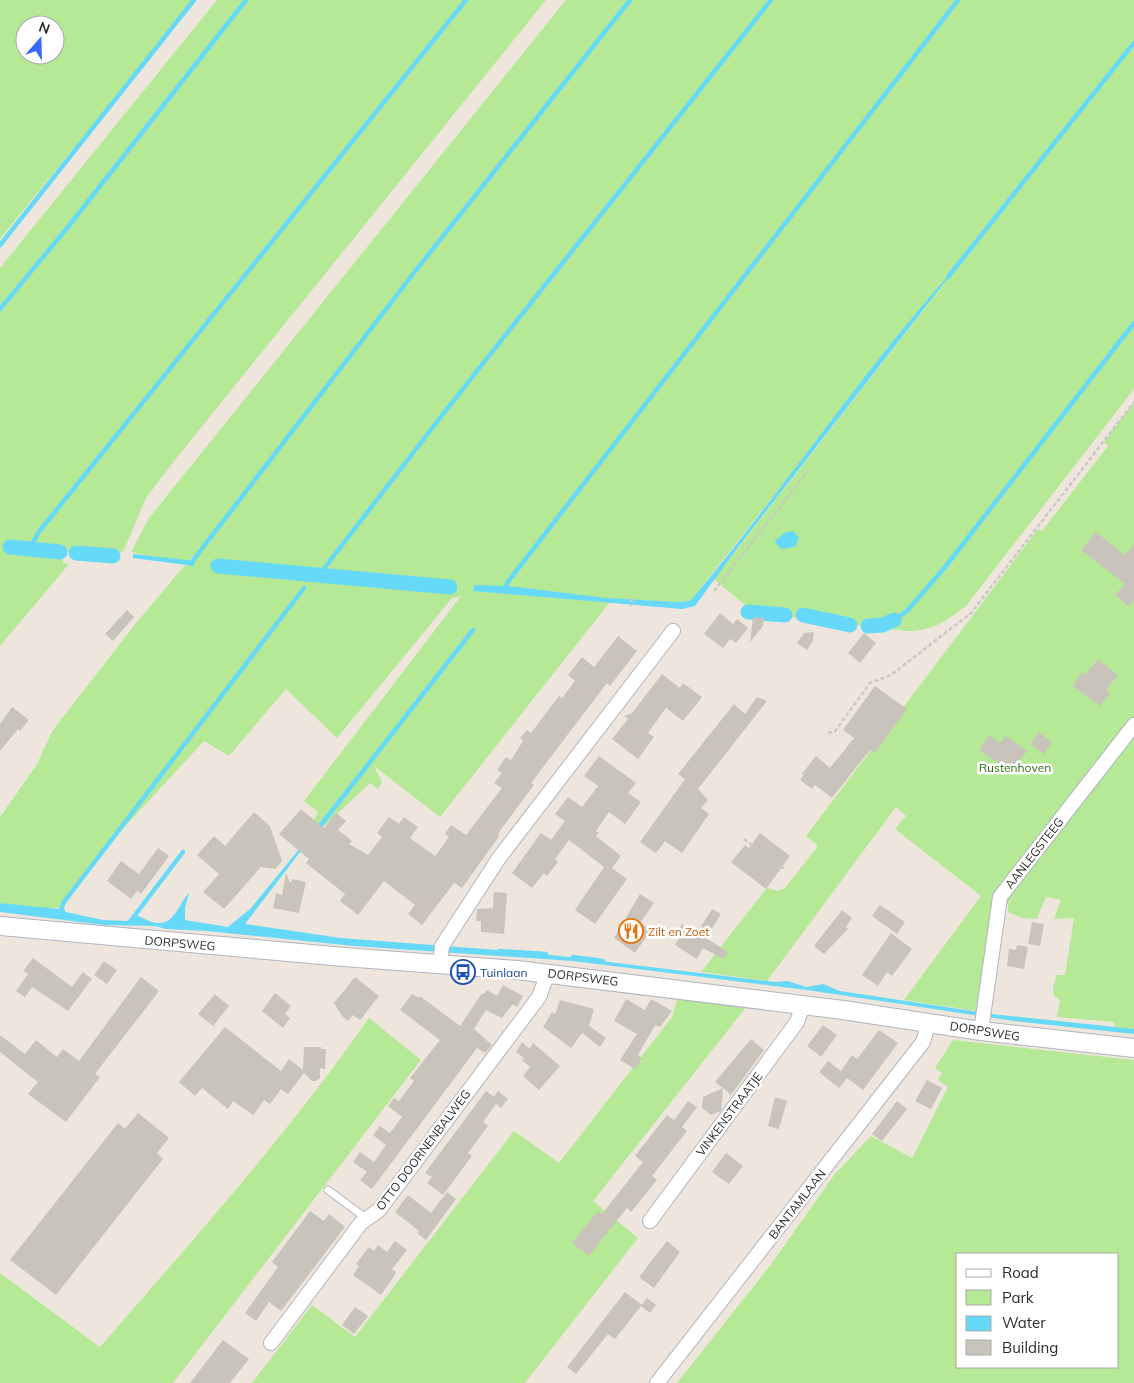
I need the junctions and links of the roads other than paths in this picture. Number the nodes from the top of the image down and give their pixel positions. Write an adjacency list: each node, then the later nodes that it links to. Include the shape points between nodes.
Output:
1 (673, 631): 4 (street, via 499,858 442,946)
2 (1134, 726): 7 (street, AANLEGSTEEG, via 1000,897)
3 (0, 926): 4 (street, DORPSWEG)
4 (440, 964): 5 (street, DORPSWEG)
5 (548, 973): 6 (street, DORPSWEG); 11 (street, OTTO DOORNENBALWEG, via 539,997 379,1210)
6 (803, 1005): 8 (street, DORPSWEG); 12 (street, VINKENSTRAATJE, via 797,1022)
7 (983, 1020): 8 (street, DORPSWEG); 9 (street, DORPSWEG)
8 (929, 1022): 14 (street, BANTAMLAAN, via 923,1042)
9 (1134, 1048)
10 (328, 1190): 11 (lane)
11 (367, 1219): 13 (street, OTTO DOORNENBALWEG)
12 (650, 1221)
13 (271, 1343)
14 (657, 1383)

